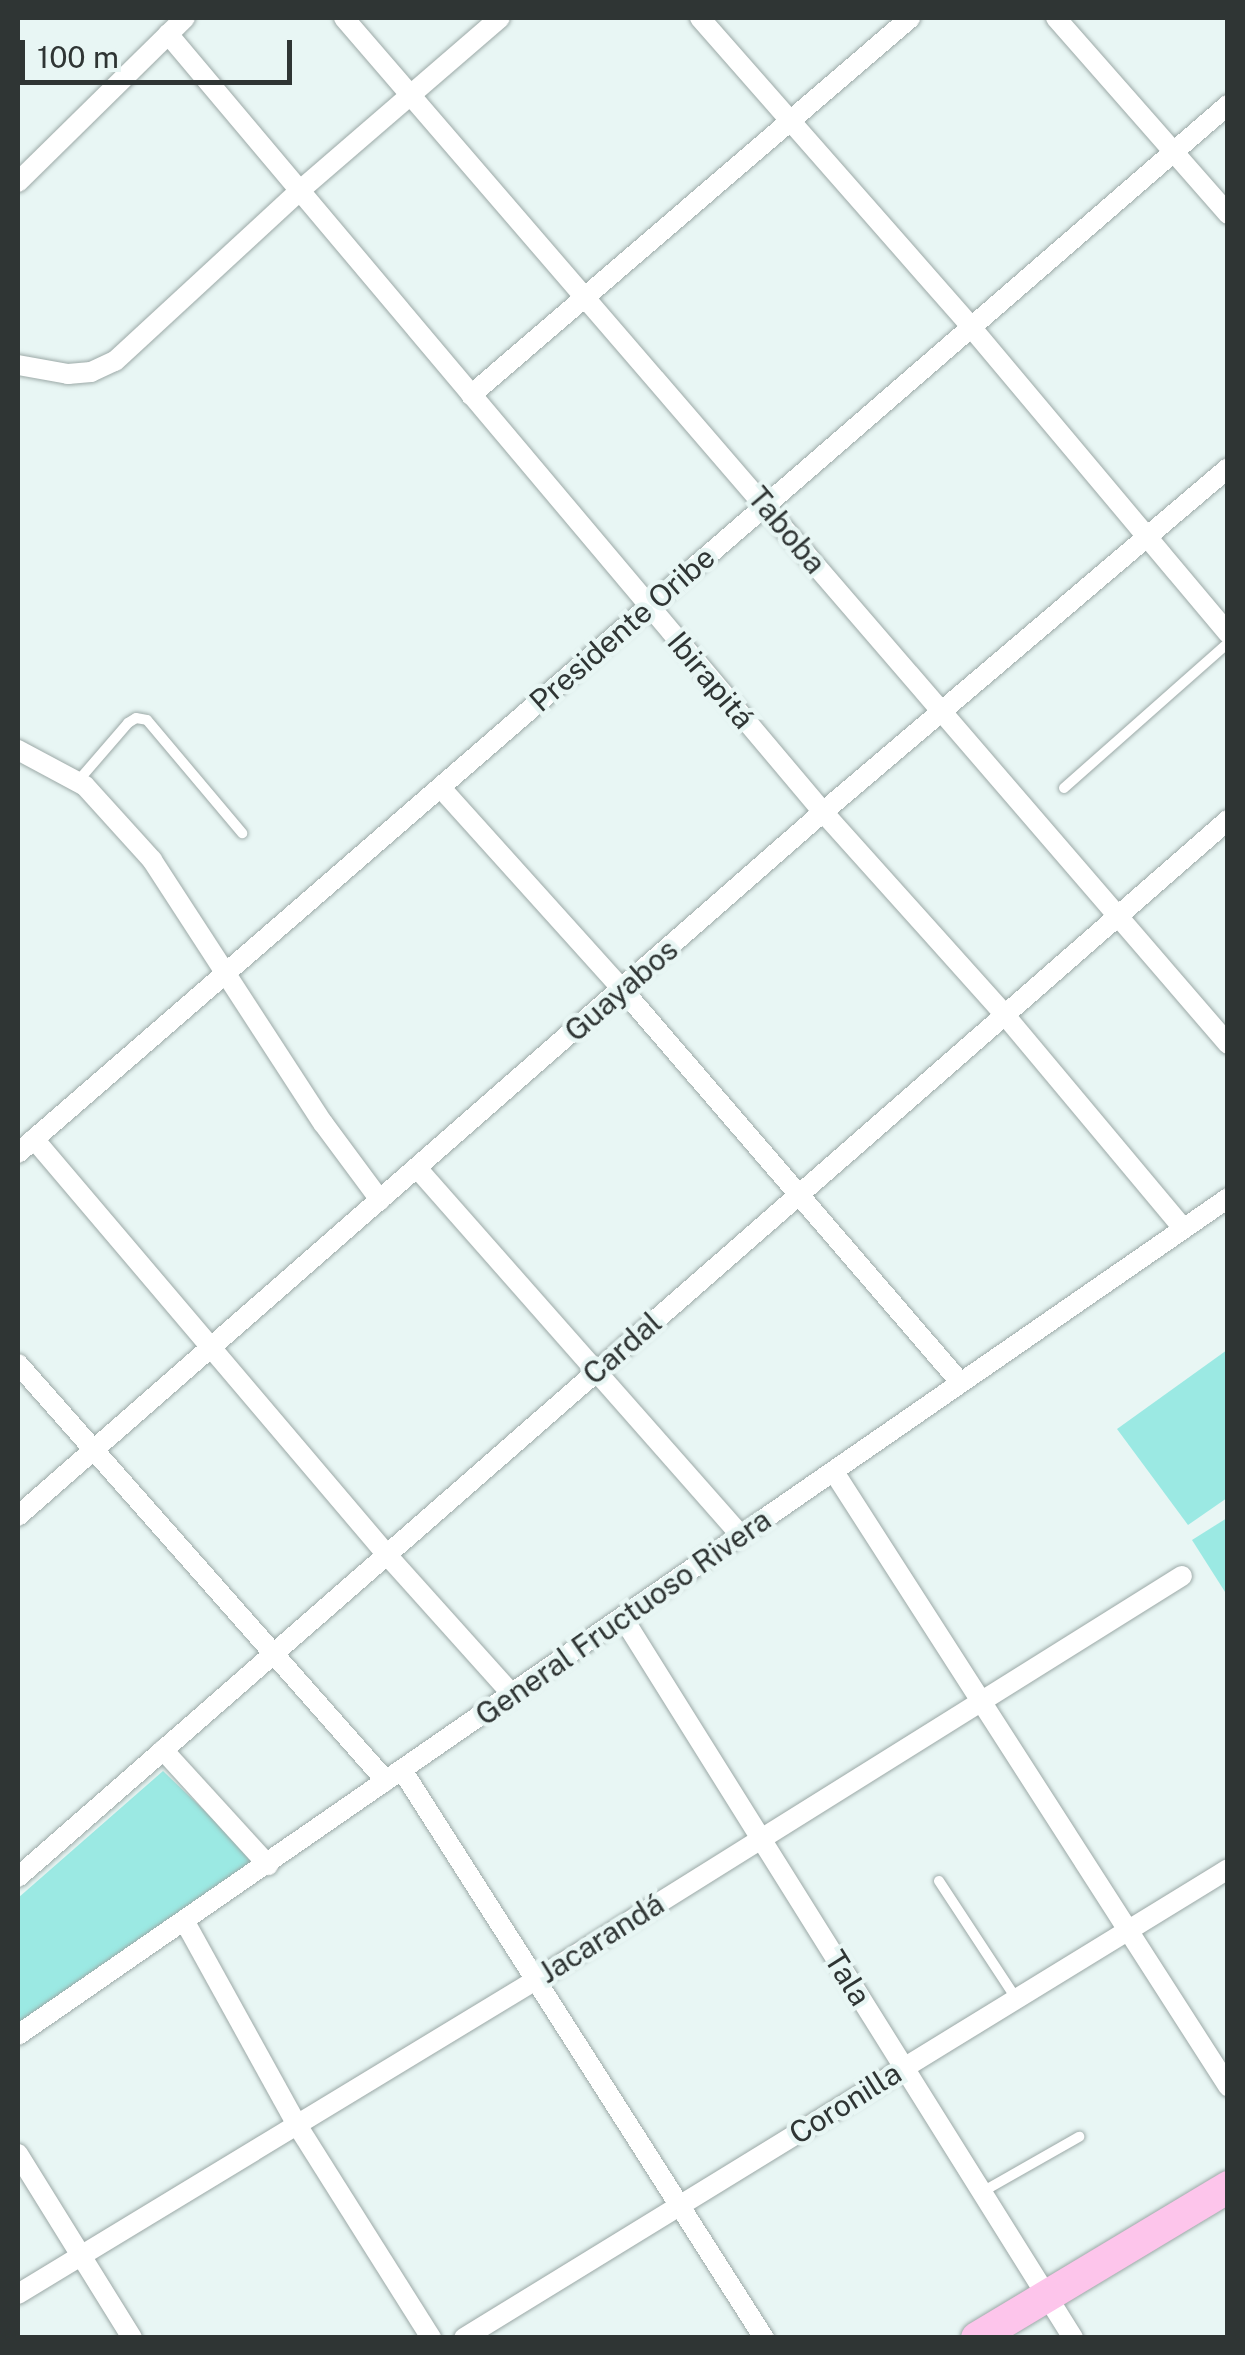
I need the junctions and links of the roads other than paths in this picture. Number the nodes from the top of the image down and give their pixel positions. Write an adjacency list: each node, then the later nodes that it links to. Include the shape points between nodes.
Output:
1 (185, 18): 7 (street)
2 (344, 18): 8 (street, Taboba)
3 (500, 18): 8 (street)
4 (700, 18): 10 (street)
5 (910, 18): 10 (street)
6 (1056, 18): 11 (street)
7 (168, 34): 12 (street); 13 (street, Ibirapitá)
8 (411, 94): 13 (street); 15 (street, Taboba)
9 (1228, 104): 11 (street, Presidente Oribe)
10 (792, 121): 15 (street); 16 (street)
11 (1173, 152): 14 (street); 16 (street, Presidente Oribe)
12 (18, 182)
13 (297, 193): 17 (street, via 116,361 68,374); 18 (street, Ibirapitá)
14 (1228, 214)
15 (587, 296): 18 (street); 20 (street, Taboba)
16 (971, 327): 20 (street, Presidente Oribe); 21 (street)
17 (18, 365)
18 (471, 395): 22 (street, Ibirapitá)
19 (1228, 468): 21 (street, Guayabos)
20 (765, 503): 22 (street, Presidente Oribe); 25 (street, Taboba)
21 (1148, 536): 23 (street); 25 (street, Guayabos)
22 (648, 607): 28 (street, Presidente Oribe); 30 (street, Ibirapitá)
23 (1228, 632)
24 (1228, 643): 29 (lane)
25 (940, 712): 30 (street, Guayabos); 33 (street, Taboba)
26 (18, 750): 27 (street)
27 (77, 782): 32 (lane, via 128,723 146,720); 34 (street, via 152,860)
28 (441, 788): 34 (street, Presidente Oribe); 35 (street)
29 (1064, 788)
30 (823, 812): 35 (street, Guayabos); 36 (street, Ibirapitá)
31 (1228, 820): 33 (street, Cardal)
32 (242, 833)
33 (1117, 917): 36 (street, Cardal); 37 (street, Taboba)
34 (228, 973): 38 (street, Presidente Oribe); 42 (street)
35 (622, 989): 39 (street, Guayabos); 40 (street)
36 (1004, 1014): 40 (street, Cardal); 43 (street, Ibirapitá)
37 (1228, 1044)
38 (26, 1146): 44 (street)
39 (416, 1168): 42 (street, Guayabos); 46 (street)
40 (799, 1194): 46 (street, Cardal); 47 (street)
41 (1228, 1198): 43 (street, General Fructuoso Rivera)
42 (380, 1200): 44 (street, Guayabos)
43 (1184, 1228): 47 (street, General Fructuoso Rivera)
44 (210, 1348): 48 (street, Guayabos); 52 (street)
45 (18, 1364): 48 (street)
46 (596, 1370): 51 (street); 52 (street, Cardal)
47 (960, 1382): 49 (street, General Fructuoso Rivera)
48 (92, 1452): 50 (street, Guayabos); 55 (street)
49 (834, 1472): 51 (street, General Fructuoso Rivera); 57 (street)
50 (18, 1516)
51 (741, 1535): 54 (street, General Fructuoso Rivera)
52 (388, 1556): 55 (street, Cardal); 56 (street)
53 (1182, 1576): 57 (street, Jacarandá)
54 (623, 1618): 56 (street, General Fructuoso Rivera); 60 (street, Tala)
55 (269, 1654): 58 (street, Cardal); 59 (street)
56 (512, 1694): 59 (street, General Fructuoso Rivera)
57 (980, 1702): 60 (street, Jacarandá); 66 (street)
58 (163, 1750): 61 (street); 63 (street, Cardal)
59 (394, 1776): 61 (street, General Fructuoso Rivera); 67 (street)
60 (762, 1837): 67 (street, Jacarandá); 70 (street, Tala)
61 (268, 1865): 65 (street, General Fructuoso Rivera)
62 (1228, 1869): 66 (street, Coronilla)
63 (18, 1877)
64 (940, 1881): 68 (lane)
65 (186, 1922): 69 (street, General Fructuoso Rivera); 72 (street)
66 (1128, 1929): 68 (street, Coronilla); 71 (street)
67 (534, 1980): 72 (street, Jacarandá); 78 (street)
68 (1016, 1998): 70 (street, Coronilla)
69 (18, 2035)
70 (903, 2067): 76 (street, Tala); 78 (street, Coronilla)
71 (1228, 2086)
72 (297, 2125): 79 (street, Jacarandá); 83 (street)
73 (1079, 2137): 76 (lane)
74 (18, 2154): 79 (street)
75 (1228, 2187): 81 (main road)
76 (982, 2192): 81 (street, Tala)
77 (1228, 2203): 81 (main road)
78 (678, 2206): 84 (street, Coronilla); 85 (street)
79 (80, 2255): 80 (street, Jacarandá); 82 (street)
80 (18, 2294)
81 (1050, 2302): 86 (main road); 87 (main road); 88 (street, Tala)
82 (132, 2338)
83 (431, 2338)
84 (464, 2338)
85 (764, 2338)
86 (977, 2338)
87 (1008, 2338)
88 (1073, 2338)

